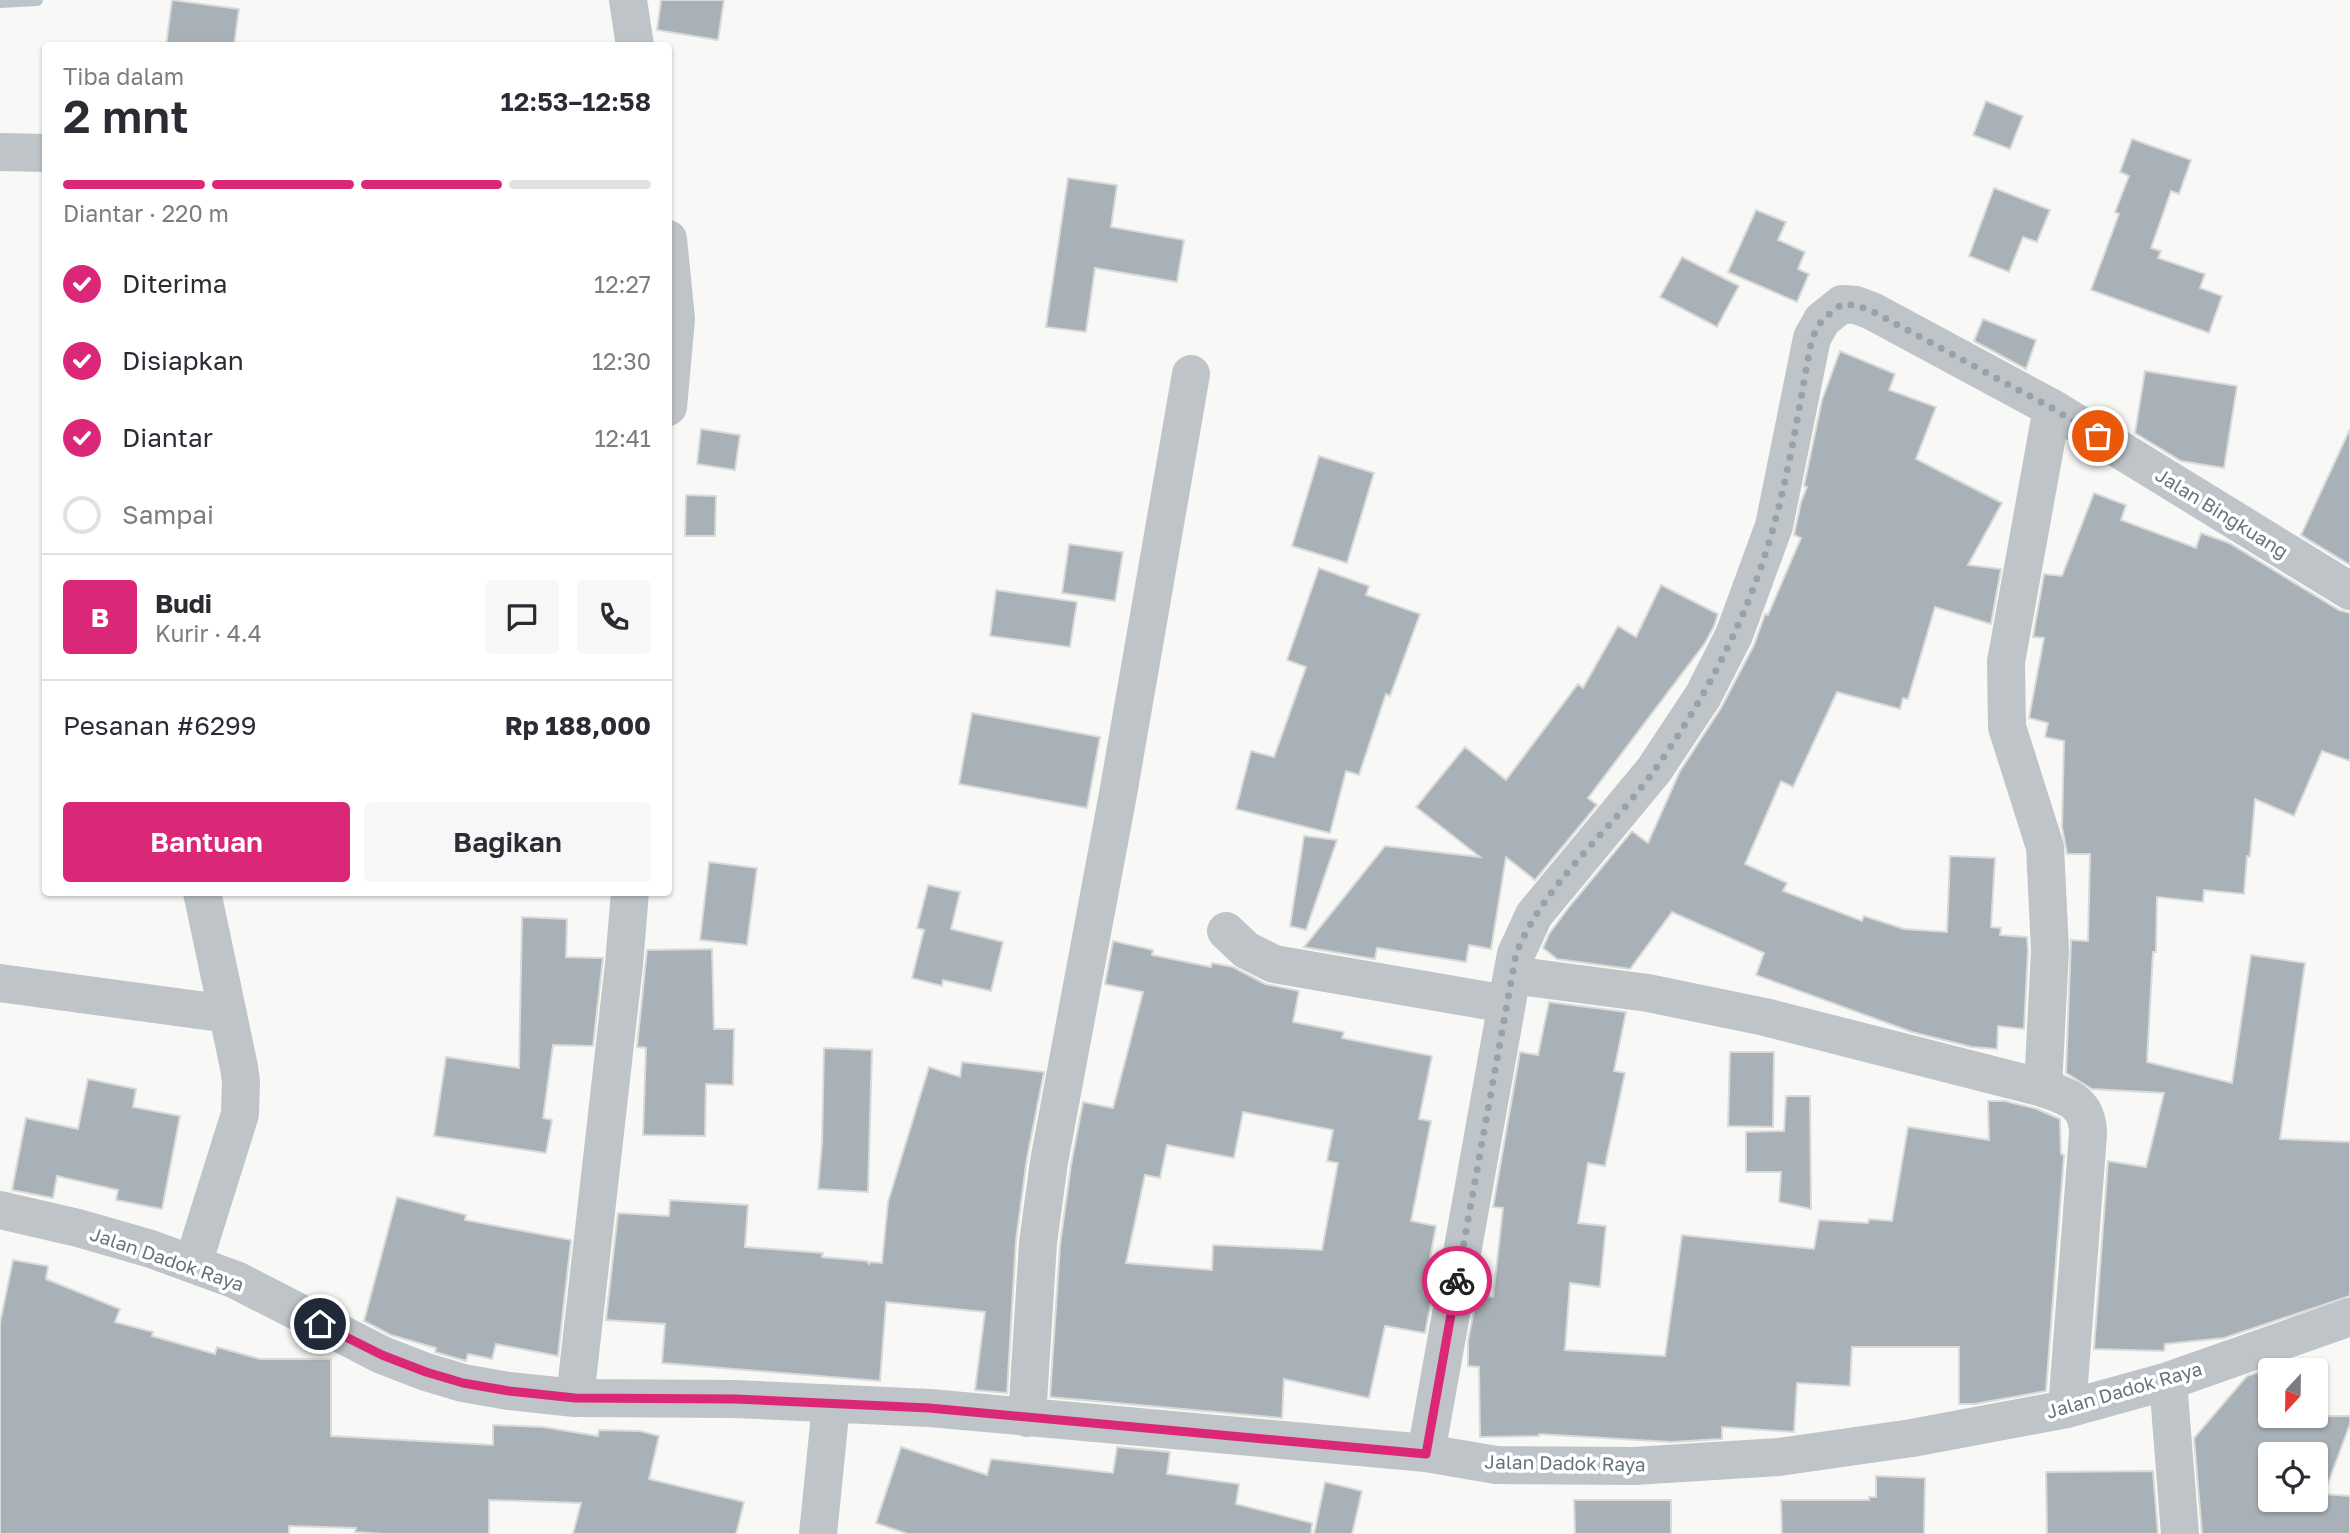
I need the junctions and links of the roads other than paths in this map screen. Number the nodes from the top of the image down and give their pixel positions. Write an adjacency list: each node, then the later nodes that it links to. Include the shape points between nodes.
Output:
1 (628, 0): 2 (street)
2 (634, 42)
3 (0, 152): 4 (street)
4 (42, 153)
5 (672, 279): 6 (street, via 676,319)
6 (672, 363)
7 (1191, 373): 24 (street, via 1049,1162 1038,1243)
8 (2052, 408): 9 (street, Jalan Bingkuang); 14 (street, Jalan Bingkuang, via 1856,305 1842,304 1822,320 1812,338 1774,526 1734,635 1703,696 1654,770 1534,915 1516,954); 16 (street, via 2006,662 2005,702 2012,749 2045,847 2050,950)
9 (2350, 591)
10 (203, 896): 15 (street)
11 (630, 896): 21 (street)
12 (1226, 931): 14 (street, via 1246,950 1274,964)
13 (0, 983): 15 (street)
14 (1509, 989): 16 (street, via 1648,993 1765,1017); 25 (street, Jalan Bingkuang)
15 (228, 1014): 18 (street, via 241,1082 240,1114)
16 (2043, 1088): 23 (street, via 2075,1101 2088,1123)
17 (0, 1210): 18 (street, Jalan Dadok Raya, via 78,1228)
18 (193, 1264): 21 (street, Jalan Dadok Raya, via 236,1280 382,1355 426,1372 463,1383)
19 (2350, 1317): 20 (street, Jalan Dadok Raya)
20 (2168, 1381): 23 (street, Jalan Dadok Raya); 27 (street)
21 (575, 1398): 22 (street, Jalan Dadok Raya)
22 (831, 1405): 24 (street, Jalan Dadok Raya); 26 (street)
23 (2067, 1409): 25 (street, Jalan Dadok Raya, via 1779,1457 1531,1467)
24 (1027, 1418): 25 (street, Jalan Dadok Raya)
25 (1426, 1454)
26 (818, 1534)
27 (2180, 1534)

